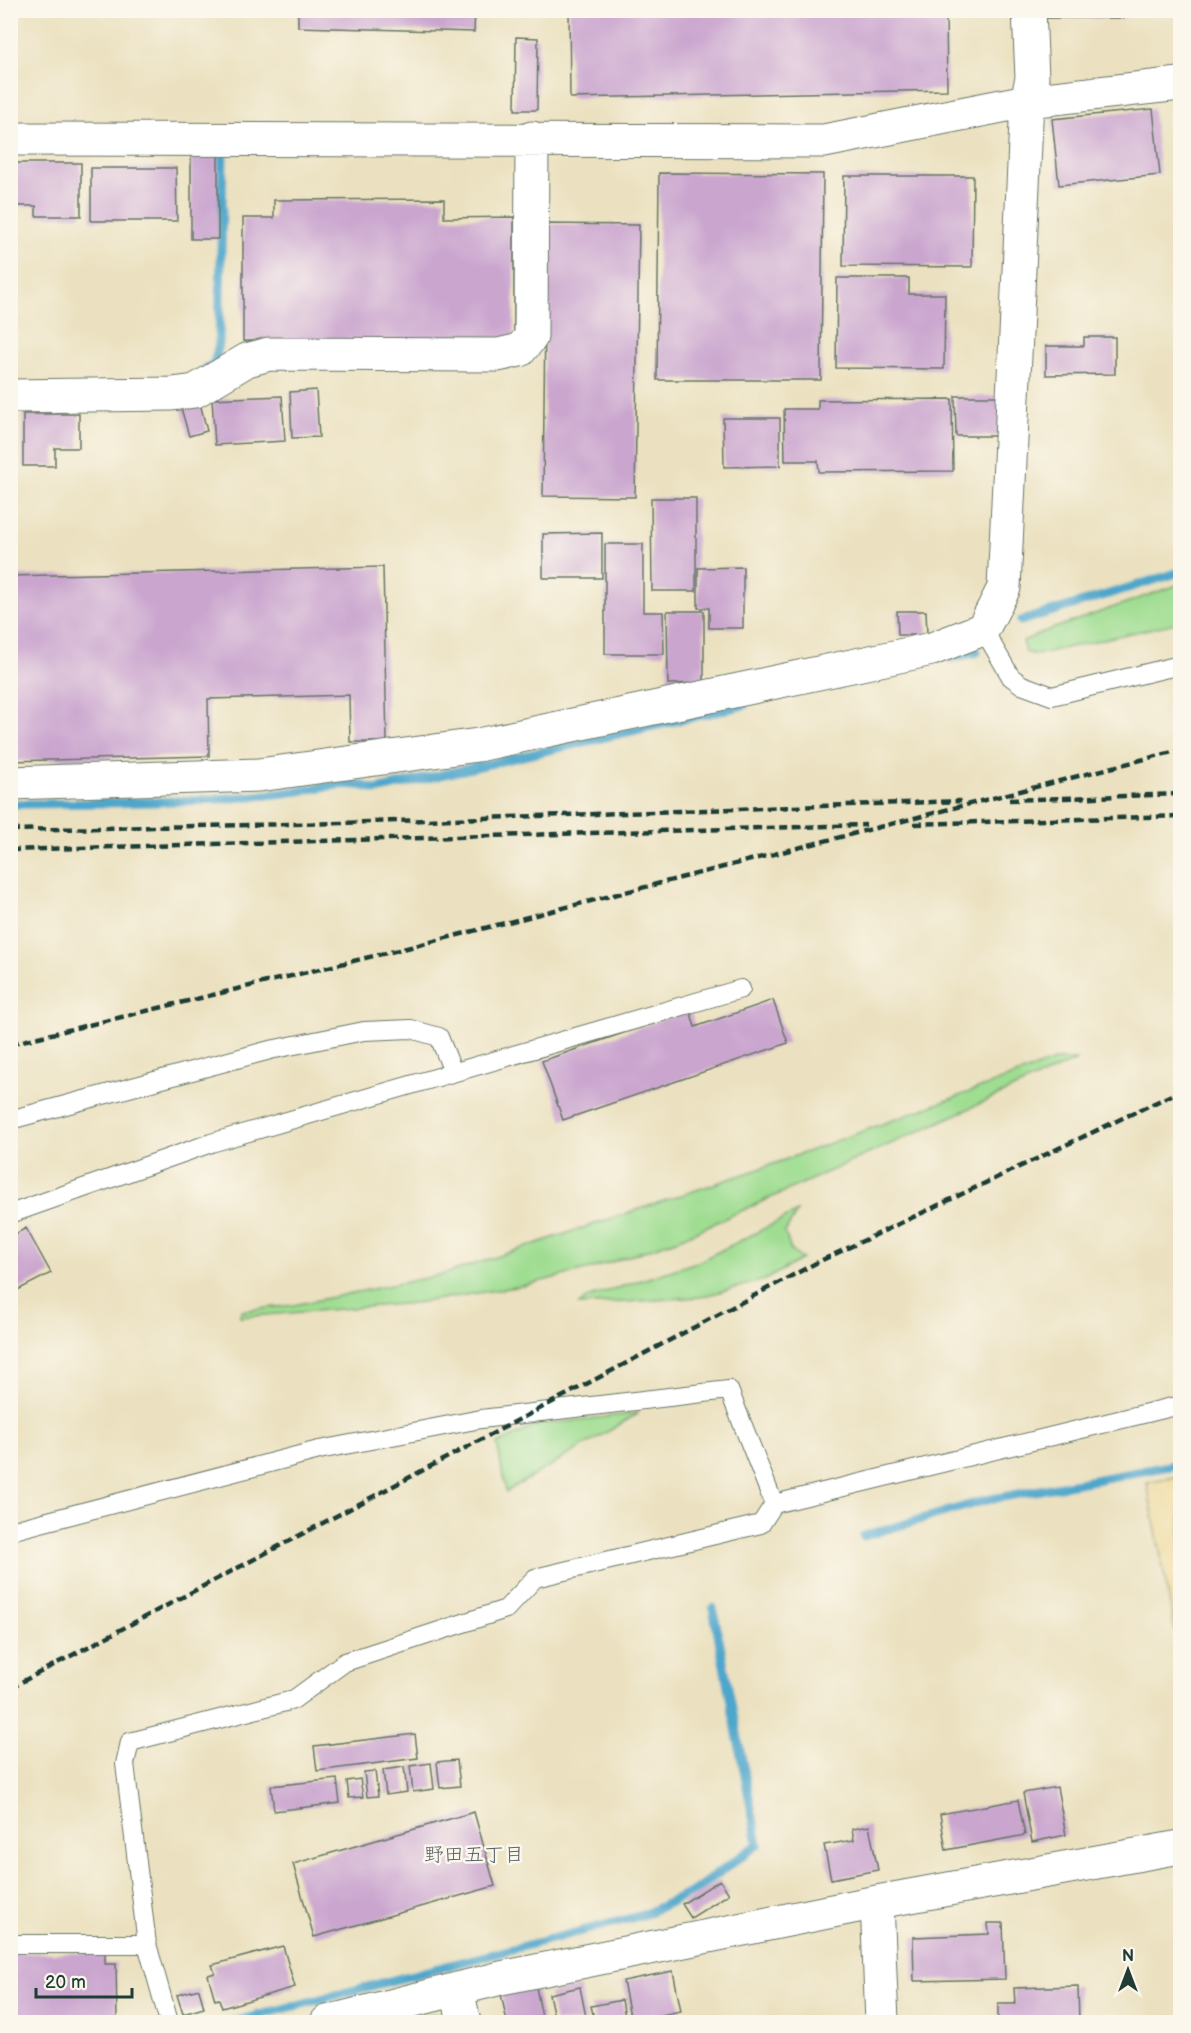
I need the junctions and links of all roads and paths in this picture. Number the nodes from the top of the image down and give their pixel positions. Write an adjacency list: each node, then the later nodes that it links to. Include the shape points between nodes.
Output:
1 (1029, 10): 3 (street, via 1032,78)
2 (1180, 84): 3 (street)
3 (1027, 100): 4 (street, via 824,141); 7 (street, via 1004,588)
4 (532, 138): 5 (street); 6 (street, via 531,337 520,350 498,355 269,354 247,360 195,391)
5 (10, 139)
6 (10, 396)
7 (983, 629): 8 (lane, via 1011,677 1052,696); 9 (street, via 932,649 478,746 259,775)
8 (1180, 665)
9 (10, 783)
10 (741, 989): 11 (lane)
11 (451, 1064): 12 (lane, via 439,1037 411,1029 364,1031 270,1050); 13 (lane)
12 (10, 1120)
13 (10, 1214)
14 (1180, 1405): 15 (lane)
15 (774, 1504): 16 (lane, via 729,1390 481,1419 319,1450); 20 (lane, via 761,1524 535,1578 506,1609 345,1662 293,1700 130,1742 125,1764)
16 (10, 1531)
17 (1180, 1846): 18 (street)
18 (877, 1902): 21 (street); 25 (street)
19 (10, 1944): 20 (lane)
20 (147, 1944): 22 (lane)
21 (457, 1989): 23 (street); 24 (street)
22 (169, 2022)
23 (327, 2022)
24 (464, 2022)
25 (882, 2022)

